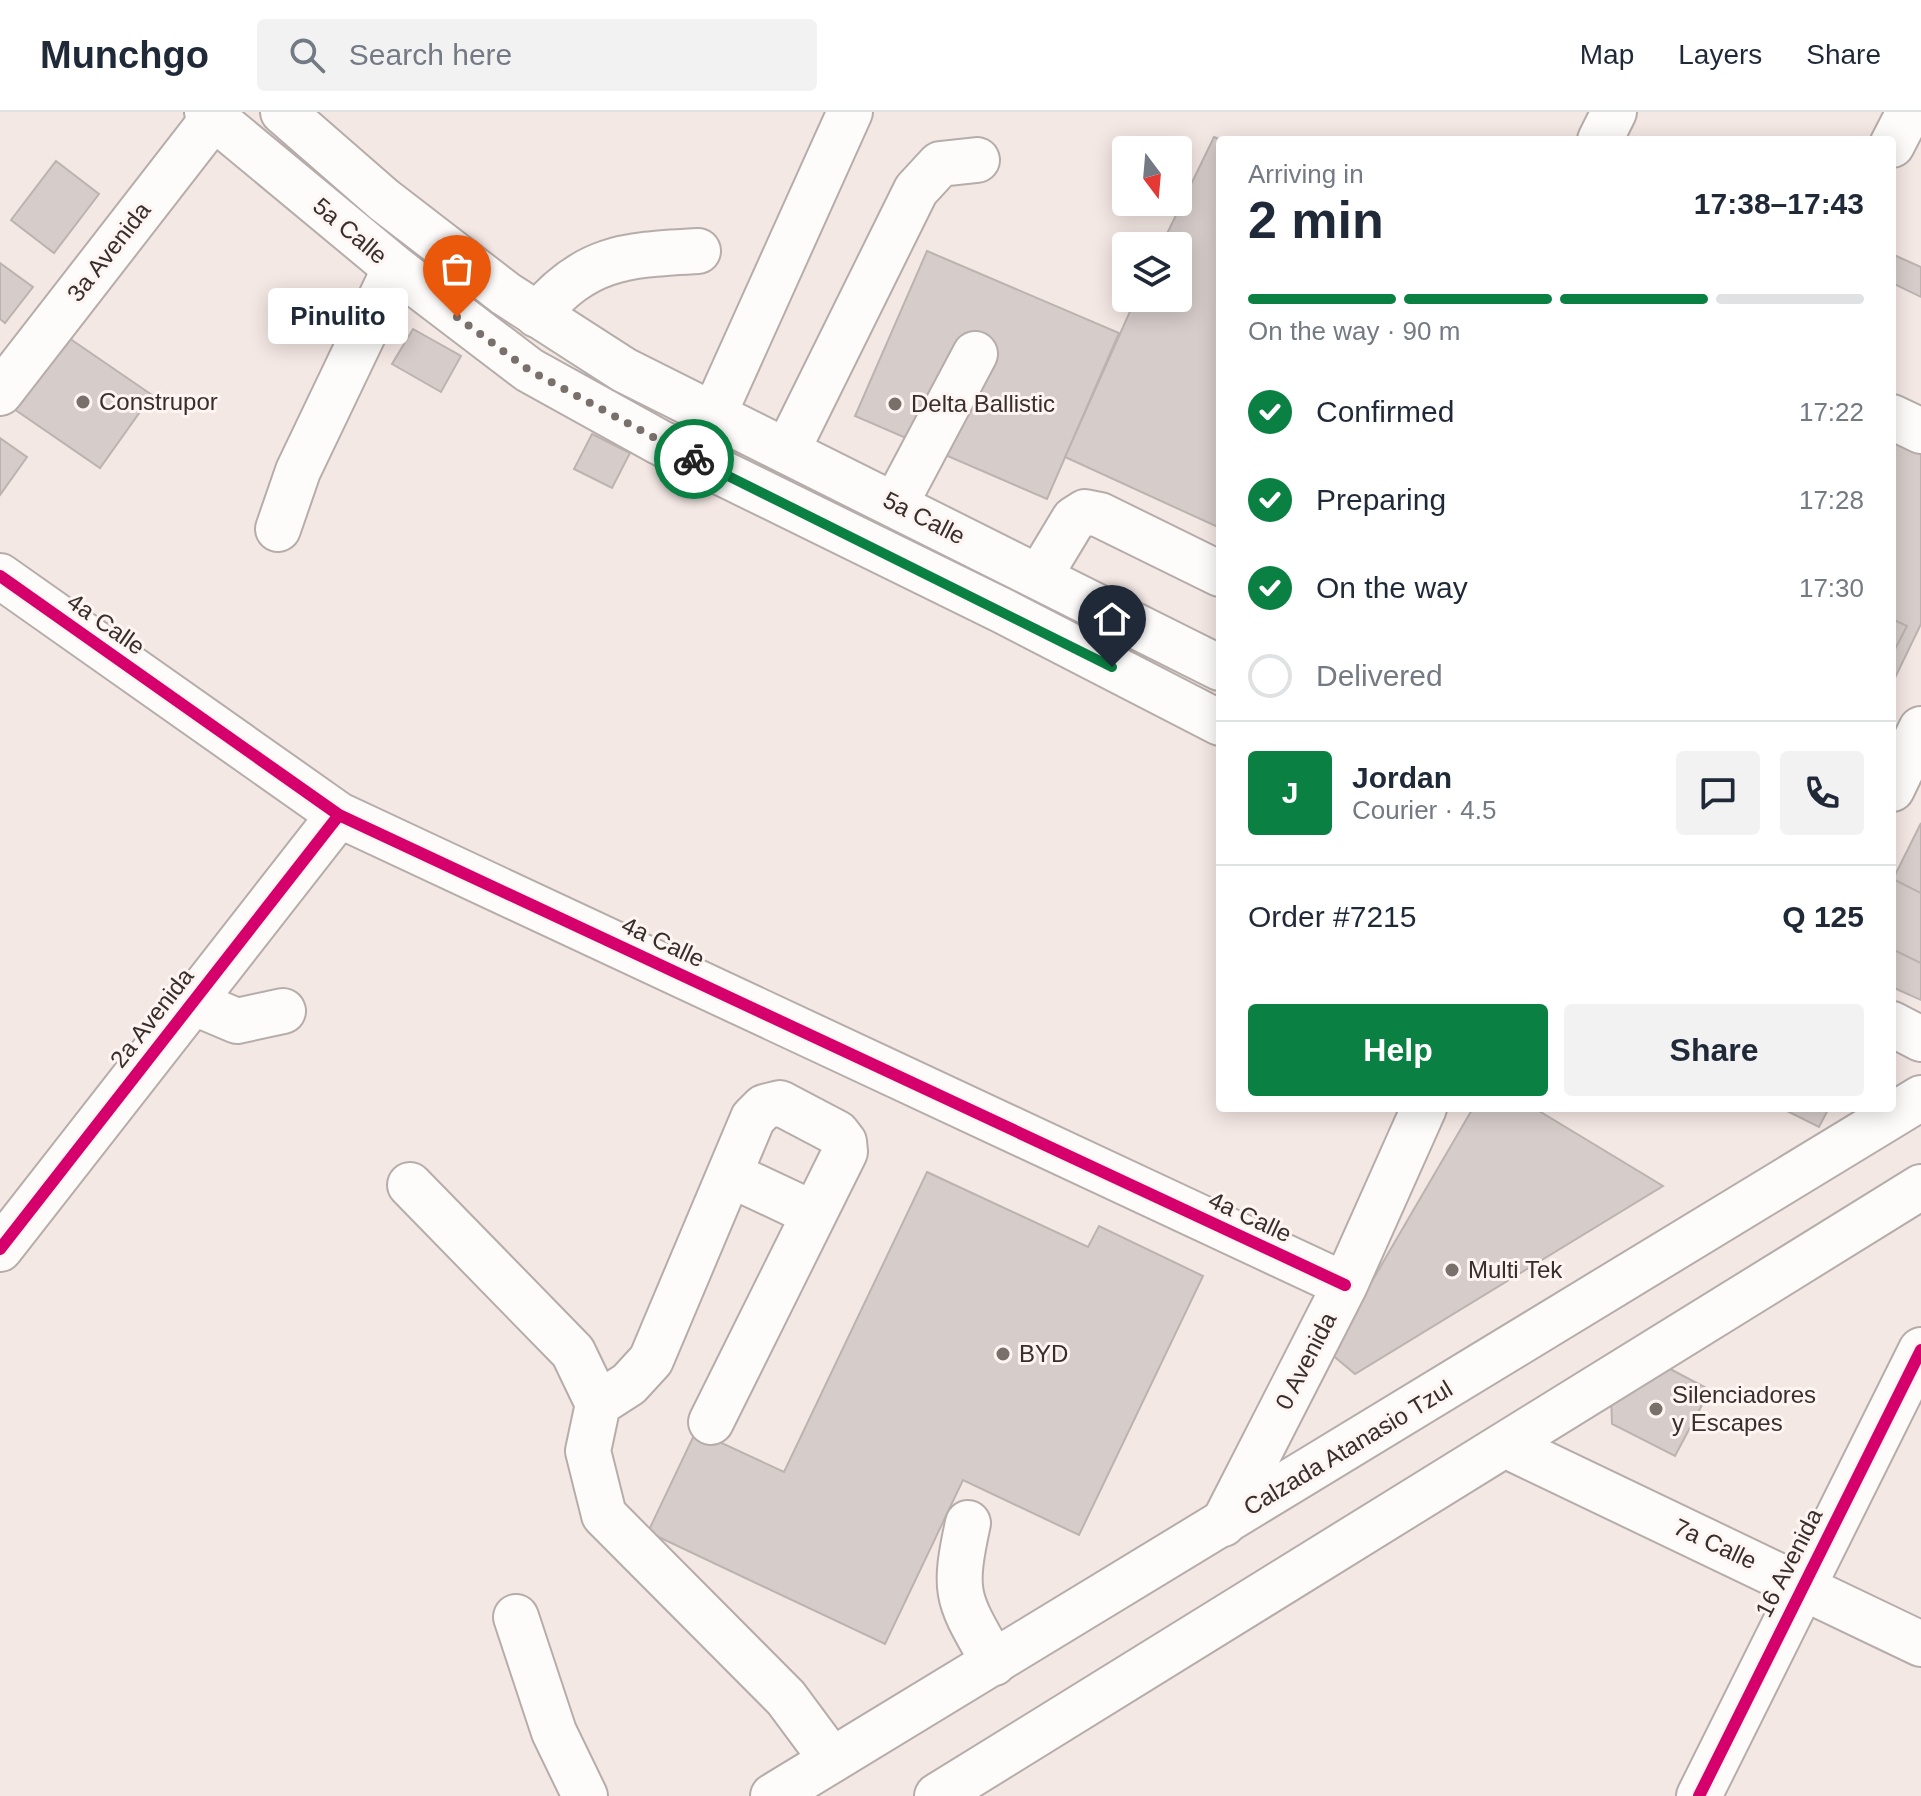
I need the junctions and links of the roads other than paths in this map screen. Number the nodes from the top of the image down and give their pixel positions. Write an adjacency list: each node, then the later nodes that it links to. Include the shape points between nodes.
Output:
1 (283, 112): 11 (main road, 5a Calle, via 384,200)
2 (850, 112): 15 (main road)
3 (1614, 112): 6 (main road)
4 (1909, 112): 7 (main road)
5 (213, 114): 10 (main road, 5a Calle); 14 (main road, 3a Avenida)
6 (1602, 136)
7 (1896, 137)
8 (977, 160): 18 (main road, via 940,164 916,190)
9 (698, 251): 11 (main road, via 629,255 595,266 556,292)
10 (395, 268): 12 (main road, 5a Calle); 20 (main road, via 298,471)
11 (521, 305): 12 (main road); 15 (main road, 5a Calle, via 624,370)
12 (477, 333): 25 (main road, 5a Calle, via 529,370 659,442)
13 (975, 354): 19 (main road)
14 (0, 393)
15 (714, 414): 18 (main road, 5a Calle)
16 (1896, 419): 17 (main road)
17 (1921, 431)
18 (787, 451): 19 (main road, 5a Calle)
19 (896, 503): 23 (main road, 5a Calle)
20 (278, 529)
21 (1216, 572): 23 (main road, via 1085,512 1074,519)
22 (0, 576): 28 (main road, 4a Calle)
23 (1039, 577): 24 (main road, 5a Calle)
24 (1216, 666)
25 (1216, 721)
26 (1921, 729): 27 (main road)
27 (1896, 781)
28 (339, 815): 29 (main road, 2a Avenida); 40 (main road, 4a Calle)
29 (192, 1002): 30 (main road, via 237,1021); 39 (main road, 2a Avenida)
30 (283, 1011)
31 (1896, 1026): 32 (main road)
32 (1921, 1039)
33 (1915, 1107): 46 (main road, Calzada Atanasio Tzul)
34 (1422, 1112): 40 (main road, 0 Avenida)
35 (731, 1175): 38 (main road); 38 (main road, via 753,1118 764,1107 780,1103 837,1133 844,1142 845,1152); 42 (main road, via 651,1360 629,1384)
36 (410, 1185): 42 (main road, via 573,1352)
37 (1921, 1187): 44 (main road)
38 (814, 1214): 43 (main road)
39 (5, 1232)
40 (1345, 1285): 46 (main road, 0 Avenida)
41 (1921, 1350): 47 (main road, 16 Avenida)
42 (598, 1404): 51 (main road, via 588,1451 604,1515 786,1698)
43 (711, 1422)
44 (1507, 1446): 47 (main road, 7a Calle); 52 (main road)
45 (968, 1523): 50 (main road, via 957,1573 962,1607)
46 (1223, 1524): 50 (main road, Calzada Atanasio Tzul)
47 (1802, 1585): 49 (main road, 7a Calle); 55 (main road, 16 Avenida)
48 (516, 1617): 53 (main road, via 554,1732)
49 (1921, 1644)
50 (994, 1663): 51 (main road, Calzada Atanasio Tzul)
51 (832, 1760): 54 (main road, Calzada Atanasio Tzul)
52 (948, 1794)
53 (585, 1796)
54 (773, 1796)
55 (1699, 1796)

